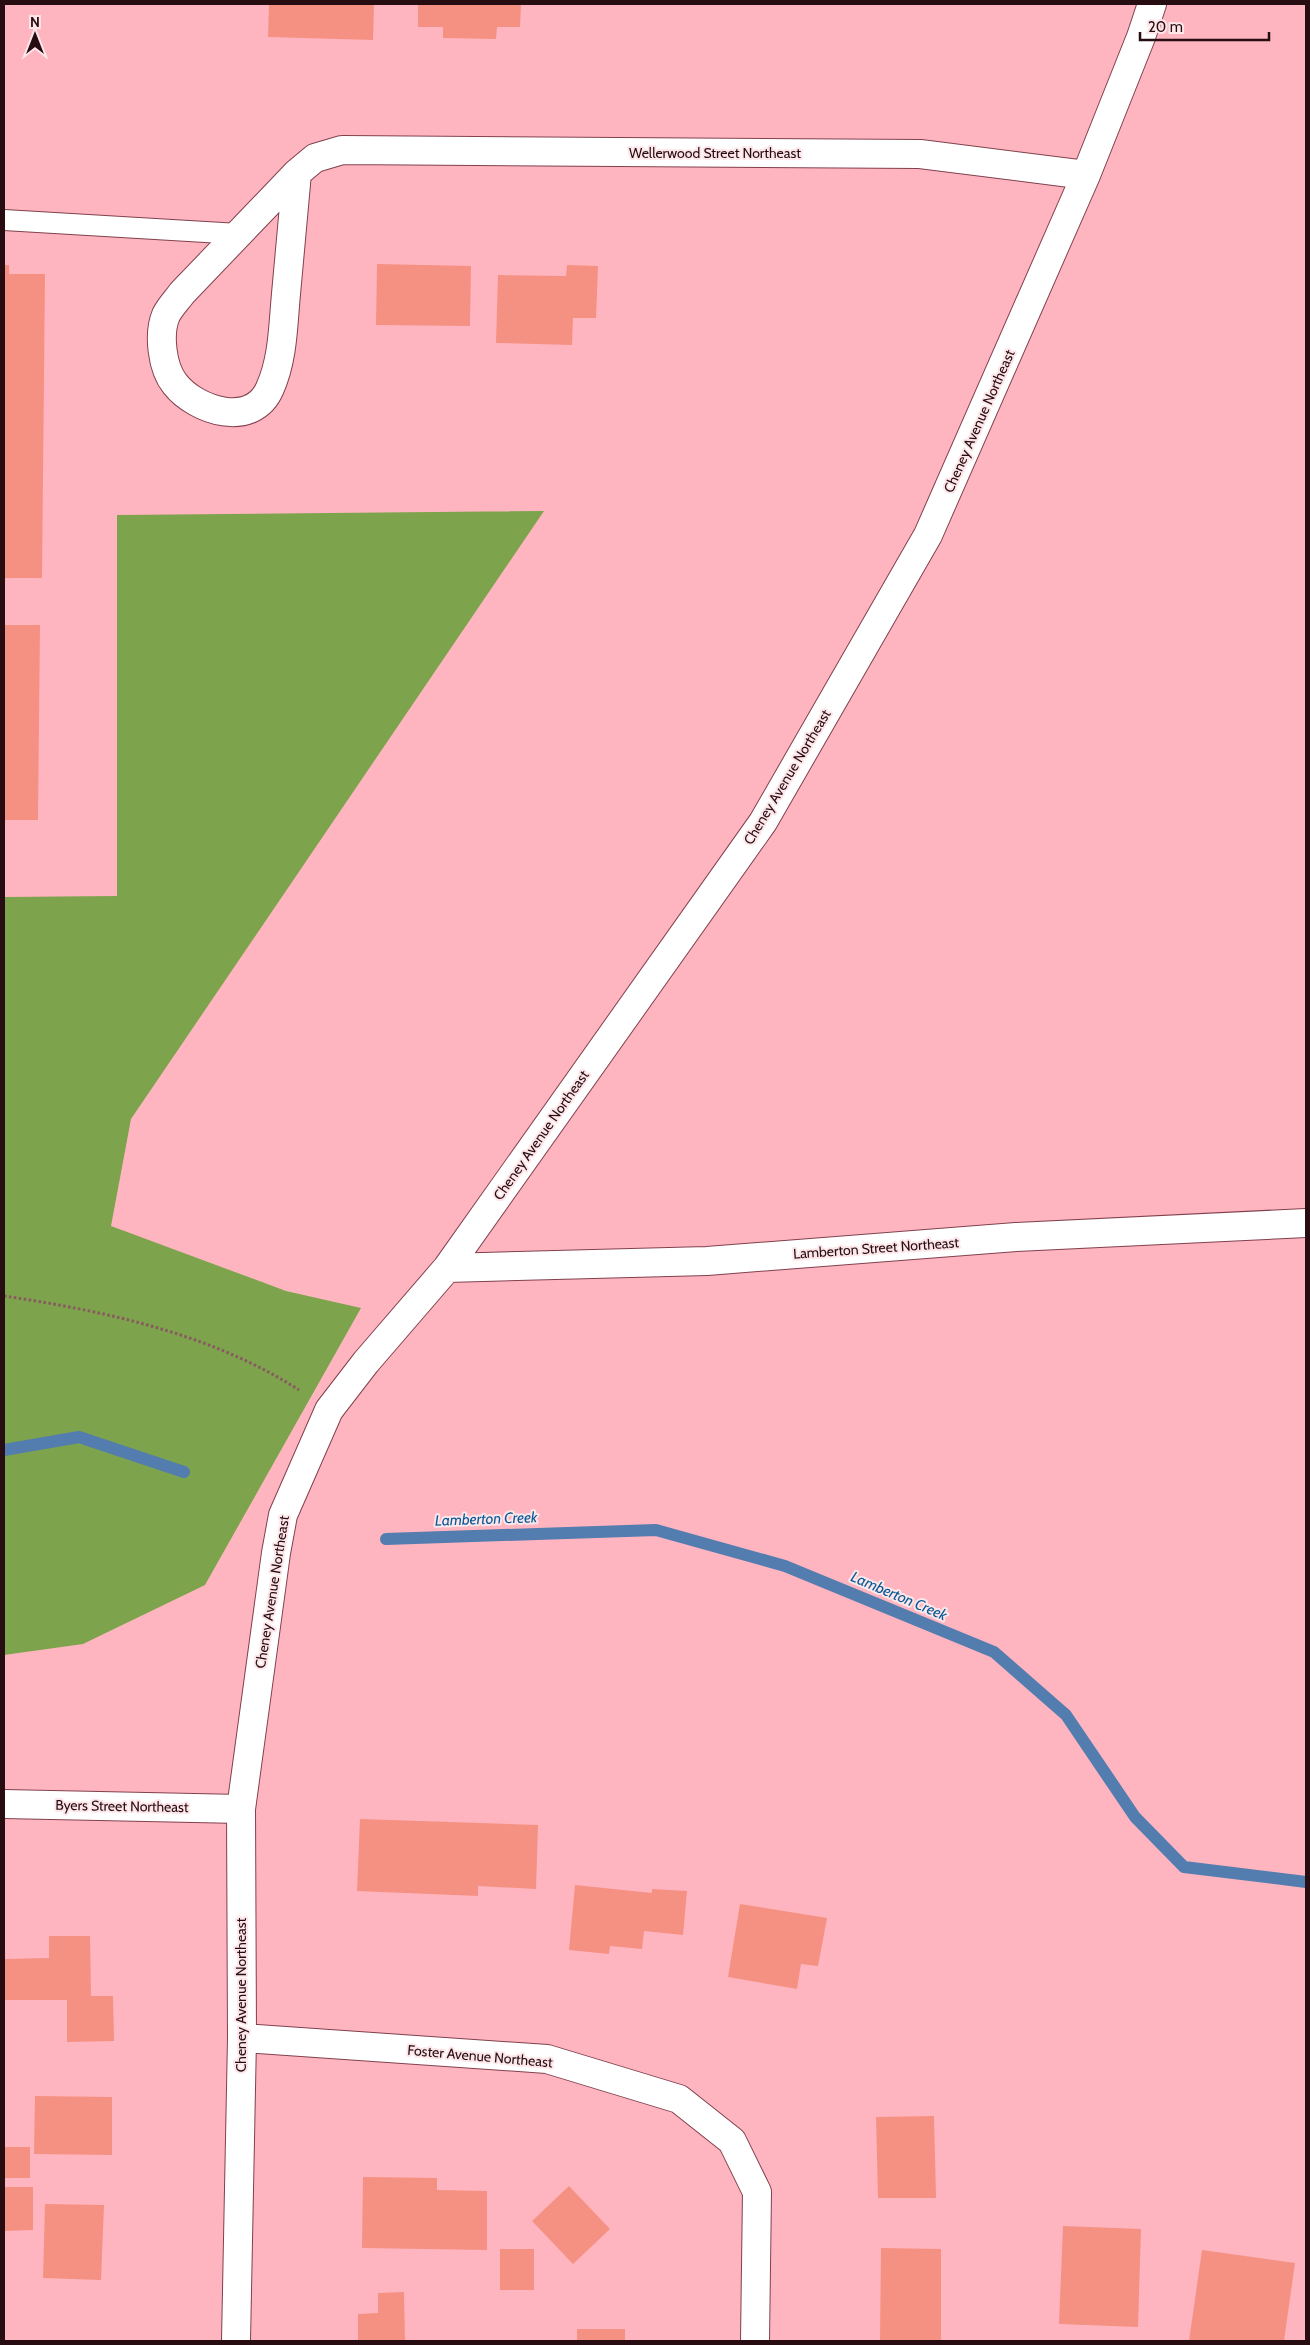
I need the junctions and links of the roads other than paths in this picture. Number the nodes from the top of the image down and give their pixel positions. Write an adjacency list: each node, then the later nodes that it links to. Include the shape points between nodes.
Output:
1 (1152, 4): 3 (street, Cheney Avenue Northeast, via 1142,37)
2 (297, 173): 3 (street, Wellerwood Street Northeast, via 315,158 342,150 920,154); 5 (street, Wellerwood Street Northeast); 5 (street, Wellerwood Street Northeast, via 280,356 270,389 261,402 244,411 226,413 205,407 173,383 163,356 161,337 166,315)
3 (1086, 175): 7 (street, Cheney Avenue Northeast, via 928,535 763,822)
4 (4, 220): 5 (lane)
5 (239, 234)
6 (1306, 1223): 7 (street, Lamberton Street Northeast, via 1016,1237 707,1260)
7 (446, 1268): 9 (street, Cheney Avenue Northeast, via 329,1410 283,1515)
8 (4, 1804): 9 (street, Byers Street Northeast)
9 (241, 1809): 10 (street, Cheney Avenue Northeast)
10 (242, 2038): 11 (street, Cheney Avenue Northeast); 12 (street, Foster Avenue Northeast, via 547,2059 678,2099 732,2140 757,2192)
11 (236, 2341)
12 (755, 2341)

